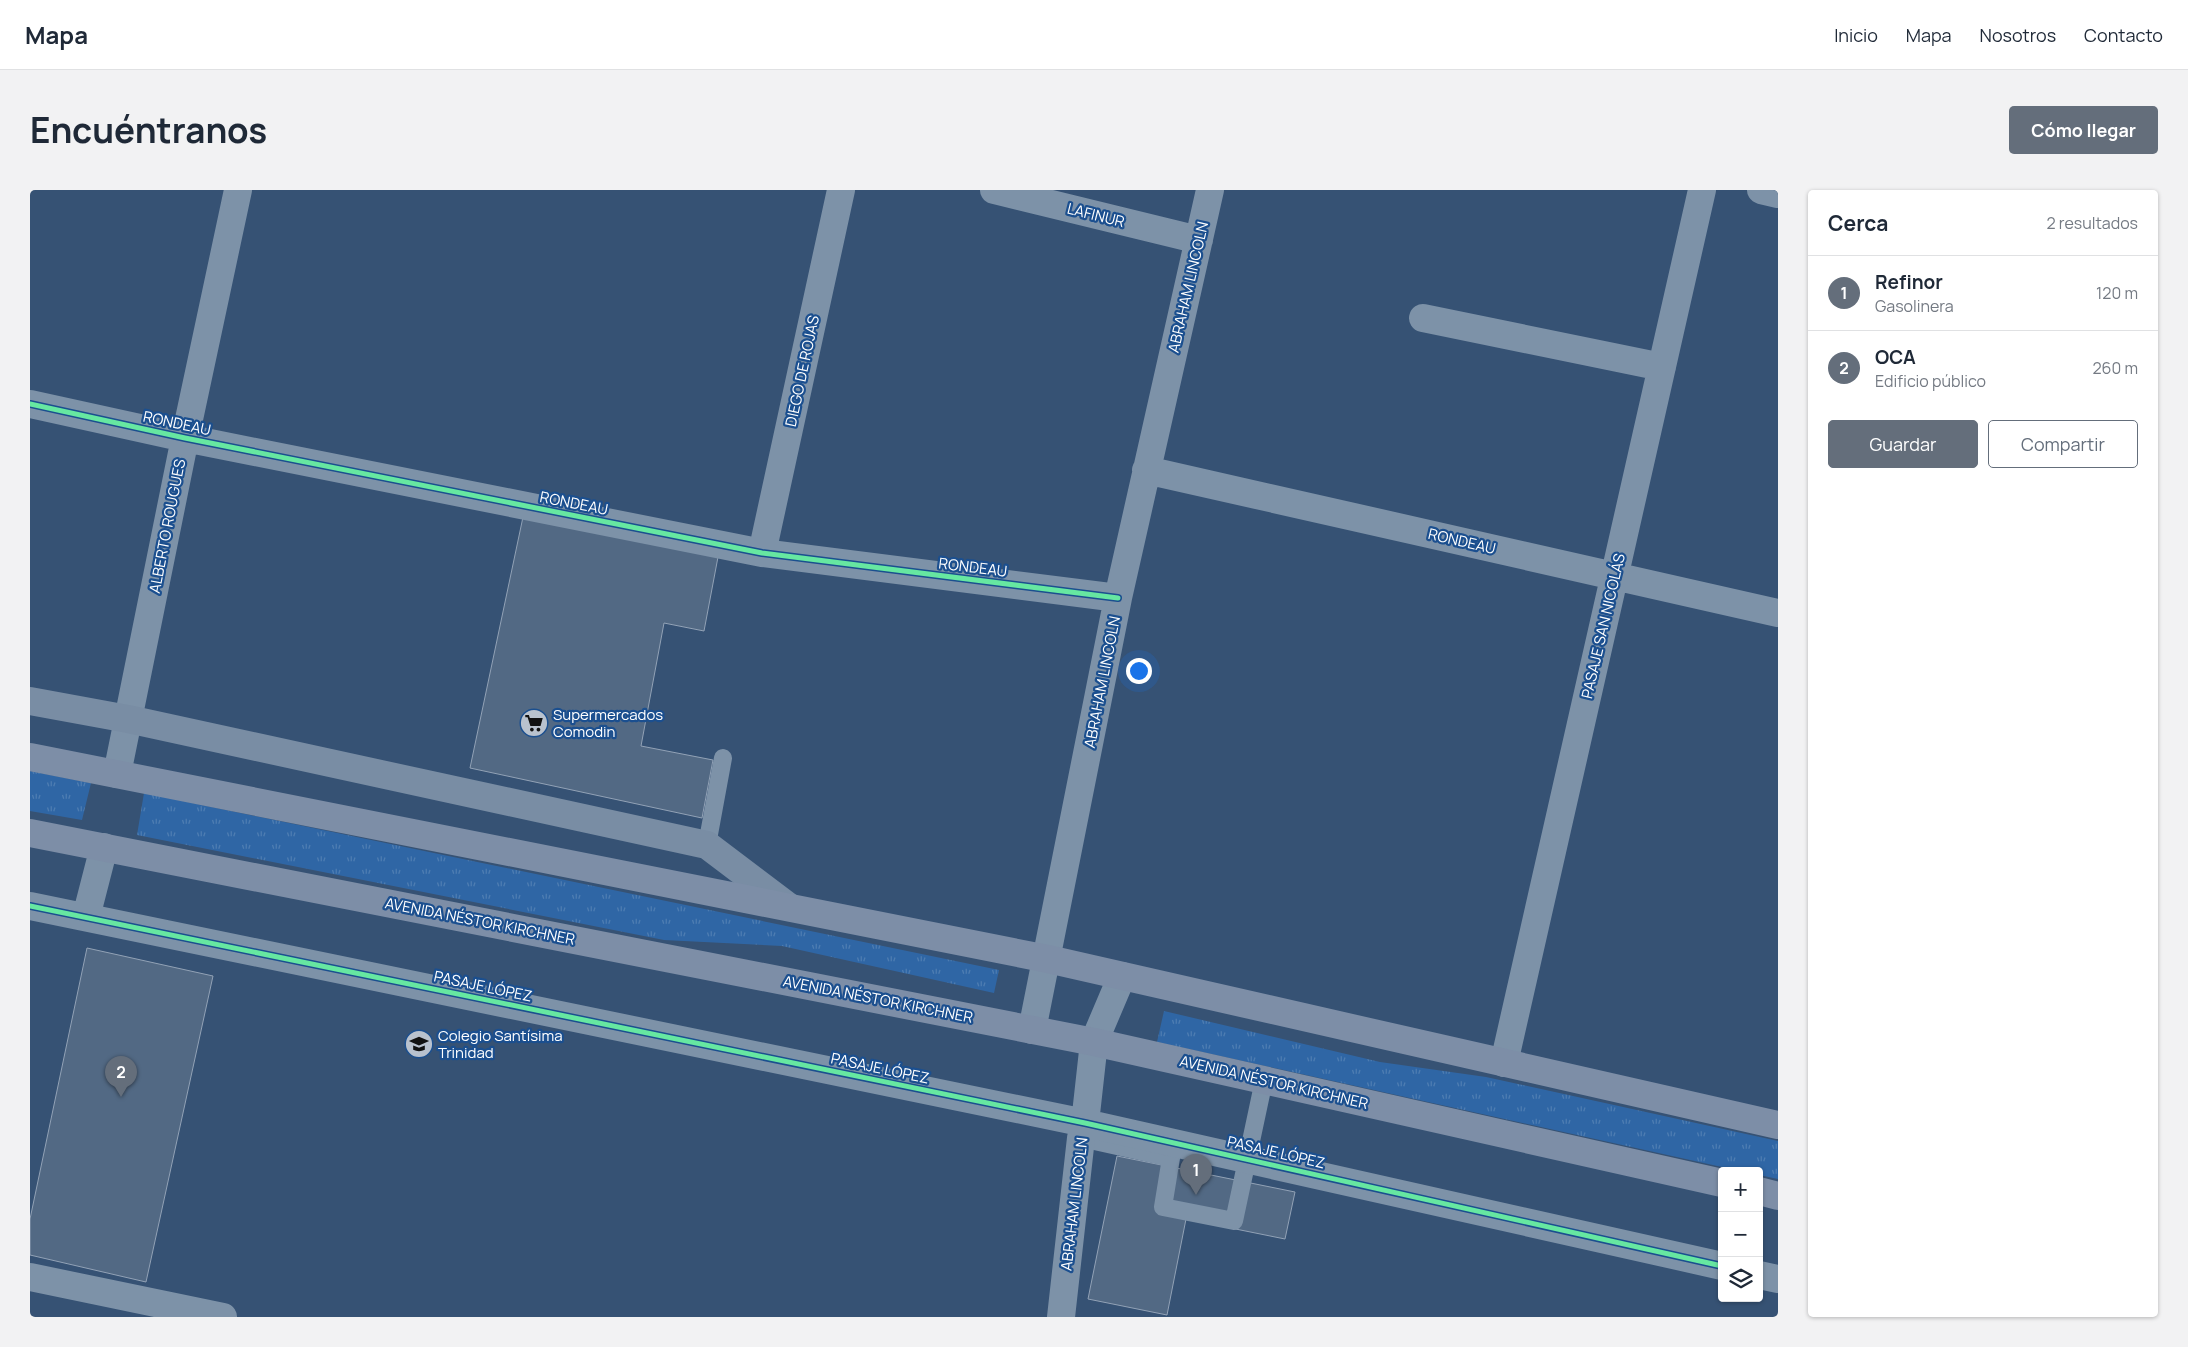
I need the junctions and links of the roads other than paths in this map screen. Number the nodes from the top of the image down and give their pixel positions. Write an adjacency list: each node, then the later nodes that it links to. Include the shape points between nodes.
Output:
1 (238, 190): 12 (street, ALBERTO ROUGUES)
2 (842, 190): 14 (street, DIEGO DE ROJAS)
3 (994, 190): 8 (street, LAFINUR)
4 (1210, 190): 8 (street, ABRAHAM LINCOLN)
5 (1702, 190): 10 (street, PASAJE SAN NICOLÁS)
6 (1761, 190): 7 (street)
7 (1778, 194)
8 (1199, 240): 13 (street, ABRAHAM LINCOLN)
9 (1423, 318): 10 (street)
10 (1662, 367): 15 (street, PASAJE SAN NICOLÁS)
11 (30, 404): 12 (street, RONDEAU)
12 (185, 438): 14 (street, RONDEAU); 19 (street, ALBERTO ROUGUES)
13 (1146, 470): 15 (street, RONDEAU); 16 (street, ABRAHAM LINCOLN)
14 (762, 553): 16 (street, RONDEAU)
15 (1614, 574): 17 (street, RONDEAU); 33 (street, PASAJE SAN NICOLÁS)
16 (1118, 598): 29 (street, ABRAHAM LINCOLN)
17 (1778, 613)
18 (30, 700): 19 (main road)
19 (128, 719): 22 (street, ALBERTO ROUGUES); 24 (main road)
20 (30, 757): 22 (main road)
21 (723, 758): 24 (lane)
22 (117, 774): 27 (main road)
23 (30, 833): 25 (main road, AVENIDA NÉSTOR KIRCHNER)
24 (707, 845): 27 (main road)
25 (104, 847): 28 (street); 31 (main road, AVENIDA NÉSTOR KIRCHNER)
26 (30, 906): 28 (street, PASAJE LÓPEZ)
27 (789, 908): 29 (main road)
28 (86, 917): 36 (street, PASAJE LÓPEZ)
29 (1048, 959): 30 (main road); 31 (street, ABRAHAM LINCOLN)
30 (1122, 976): 32 (street, ABRAHAM LINCOLN); 33 (main road)
31 (1032, 1030): 32 (main road, AVENIDA NÉSTOR KIRCHNER)
32 (1094, 1042): 34 (main road, AVENIDA NÉSTOR KIRCHNER); 36 (street, ABRAHAM LINCOLN)
33 (1504, 1063): 35 (main road)
34 (1264, 1080): 37 (lane); 38 (main road, AVENIDA NÉSTOR KIRCHNER)
35 (1778, 1125)
36 (1083, 1131): 37 (street, PASAJE LÓPEZ); 37 (lane, via 1171,1158 1163,1207 1234,1221); 46 (street, ABRAHAM LINCOLN)
37 (1246, 1158): 41 (street, PASAJE LÓPEZ)
38 (1718, 1182)
39 (1763, 1192): 40 (main road)
40 (1778, 1196)
41 (1718, 1265)
42 (1763, 1276): 44 (street)
43 (30, 1277): 45 (street)
44 (1778, 1279)
45 (224, 1317)
46 (1062, 1317)

